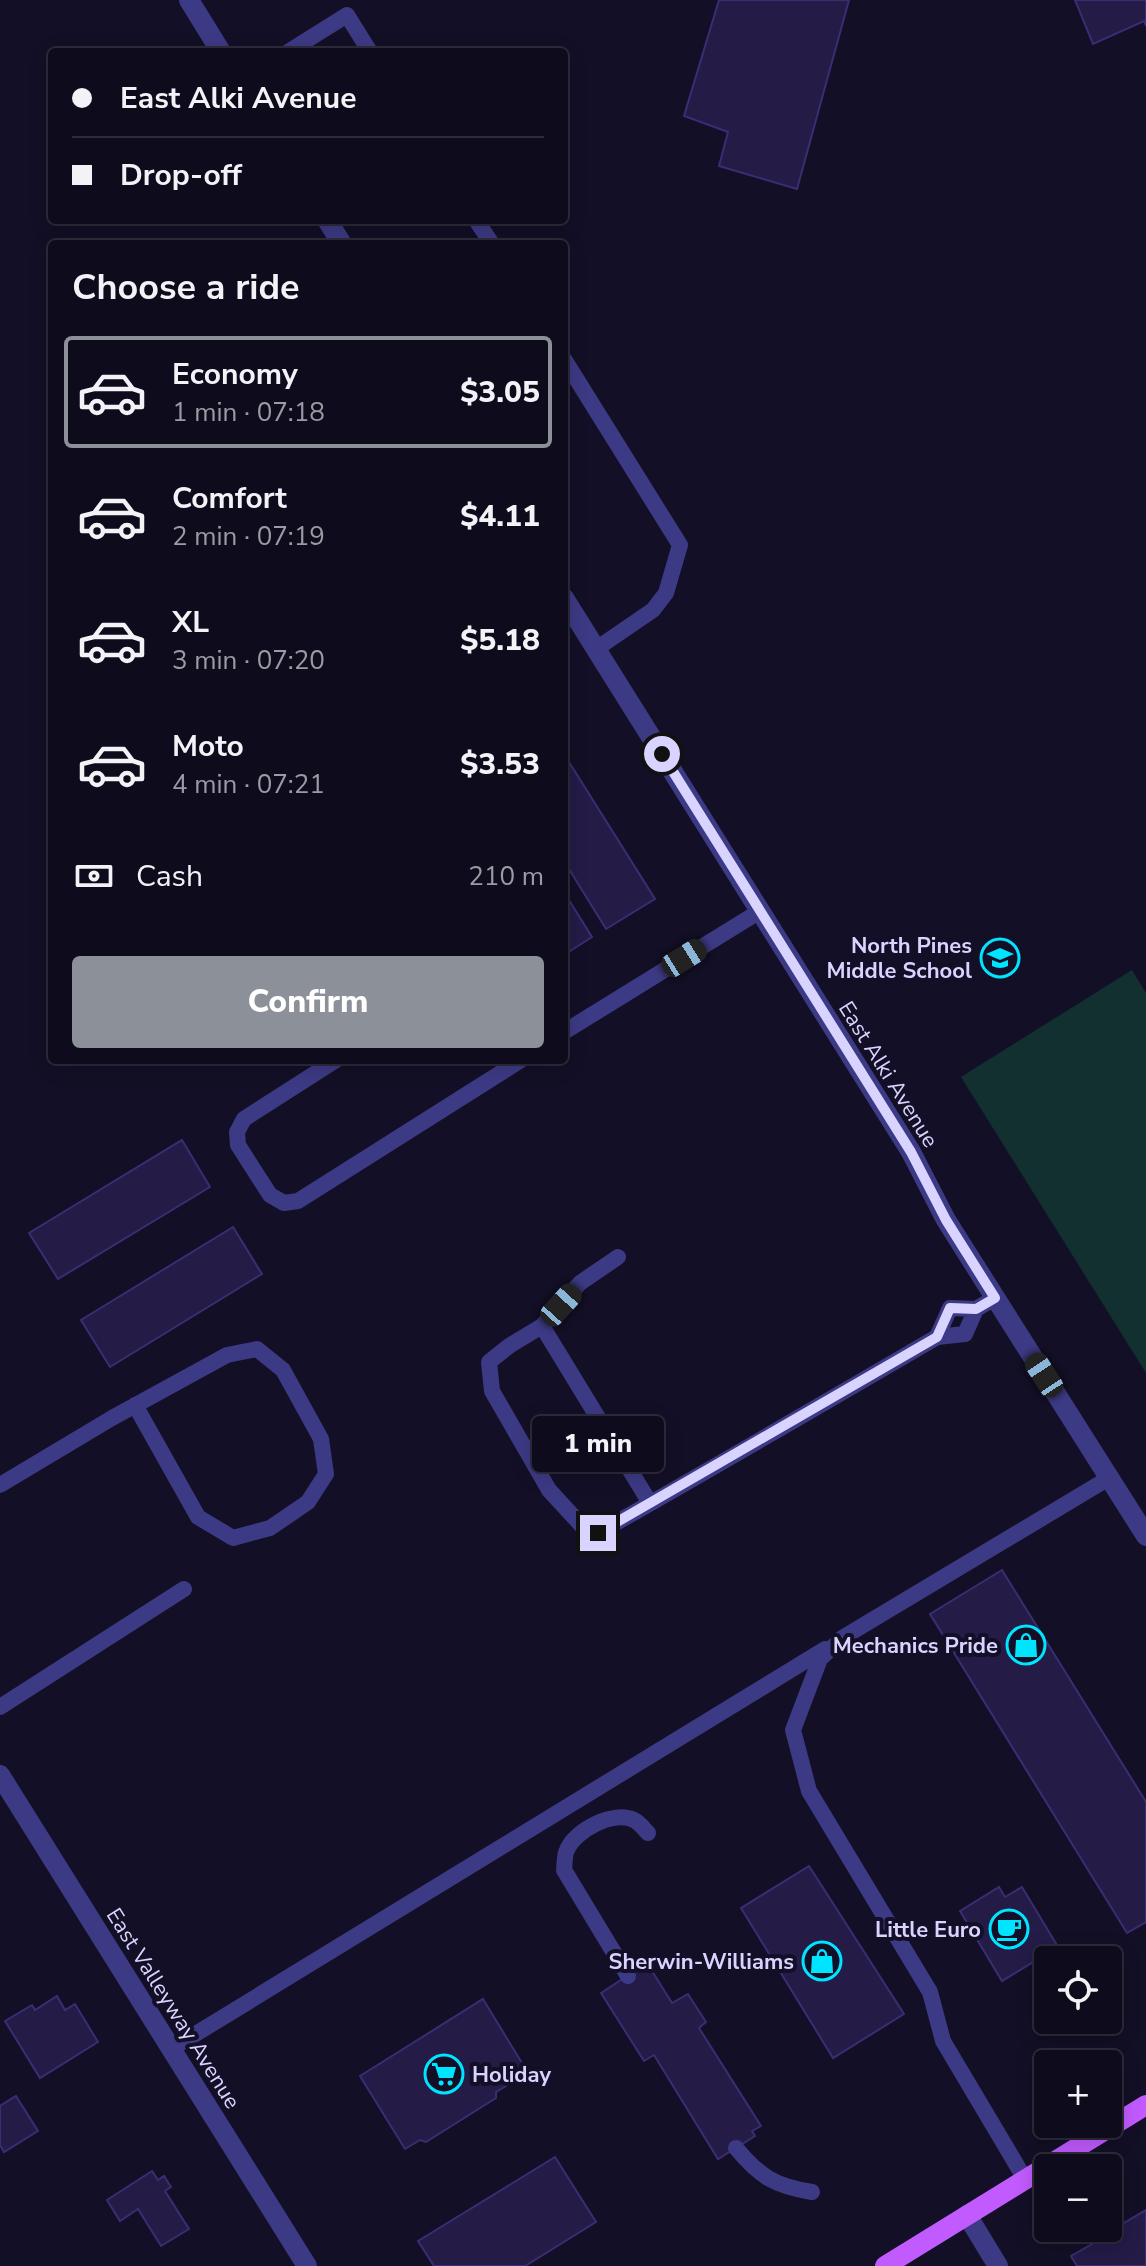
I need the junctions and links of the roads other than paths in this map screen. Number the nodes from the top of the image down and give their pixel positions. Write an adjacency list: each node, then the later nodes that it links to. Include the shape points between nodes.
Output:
1 (189, 0): 2 (street)
2 (219, 48)
3 (294, 48): 4 (lane, via 347,15)
4 (368, 48)
5 (568, 365): 7 (lane, via 680,545 666,593 653,610)
6 (568, 604): 7 (street, East Alki Avenue)
7 (596, 649): 8 (street, East Alki Avenue)
8 (760, 911): 9 (lane); 13 (street, East Alki Avenue)
9 (568, 1030)
10 (330, 1064): 11 (lane, via 244,1119 237,1132 238,1145 270,1195 284,1203 298,1201)
11 (514, 1064)
12 (618, 1257): 15 (lane, via 580,1283)
13 (995, 1298): 14 (lane); 18 (street, East Alki Avenue)
14 (976, 1309): 16 (lane, via 965,1334); 16 (lane, via 950,1308)
15 (542, 1326): 20 (lane); 20 (lane, via 489,1362 492,1391 549,1490 583,1527 598,1533)
16 (937, 1337): 20 (lane)
17 (135, 1405): 17 (lane, via 227,1355 257,1349 283,1370 321,1439 326,1474 308,1502 270,1528 233,1538 198,1517); 19 (lane)
18 (1109, 1478): 21 (street, East Alki Avenue); 23 (lane)
19 (0, 1485)
20 (650, 1503)
21 (1146, 1536)
22 (184, 1589): 24 (lane)
23 (842, 1638): 28 (lane); 31 (lane, via 820,1659 793,1730 809,1791 930,1992 943,2041)
24 (0, 1707)
25 (0, 1775): 28 (street, East Valleyway Avenue)
26 (648, 1833): 27 (lane, via 636,1820 619,1816 599,1823 567,1850 564,1870)
27 (628, 1976)
28 (171, 2049): 34 (street, East Valleyway Avenue)
29 (1146, 2105): 31 (main road)
30 (736, 2148): 32 (lane, via 763,2176 784,2188)
31 (1025, 2179): 33 (main road)
32 (812, 2192)
33 (967, 2215): 35 (main road); 36 (street)
34 (307, 2266)
35 (885, 2266)
36 (998, 2266)

